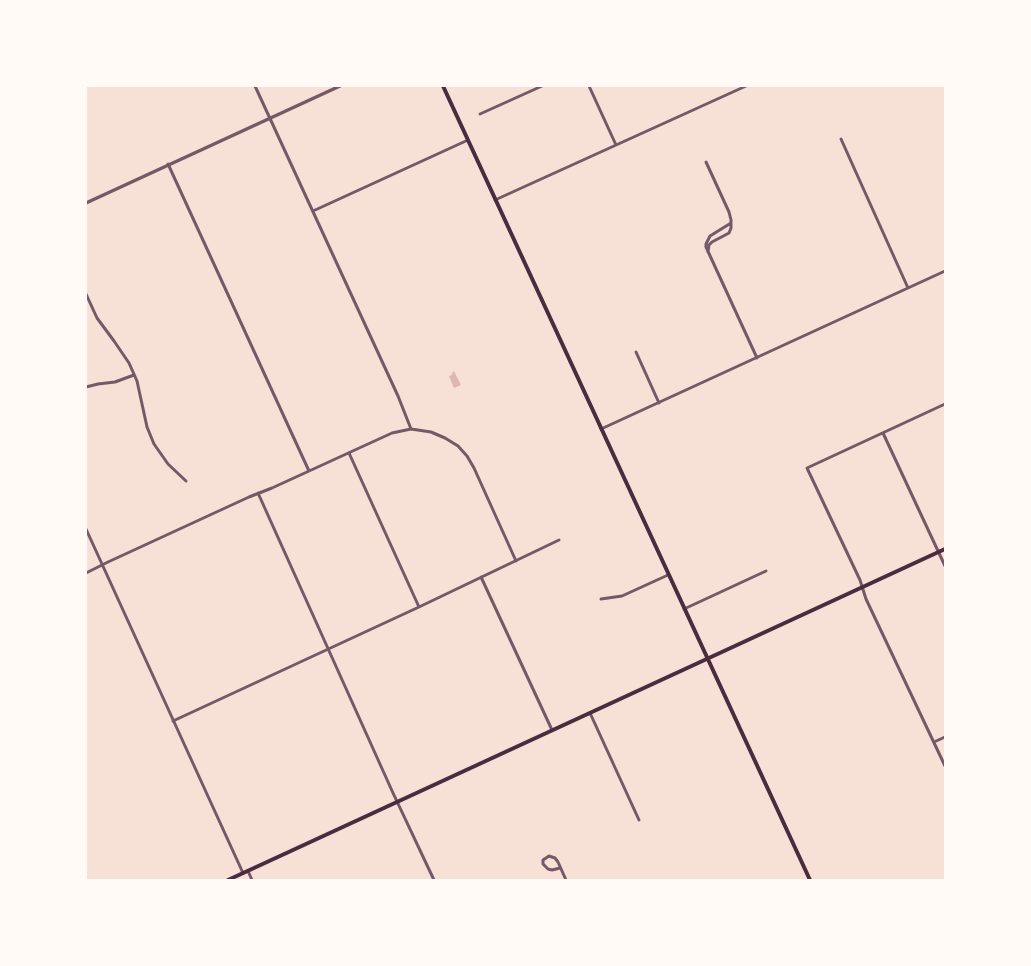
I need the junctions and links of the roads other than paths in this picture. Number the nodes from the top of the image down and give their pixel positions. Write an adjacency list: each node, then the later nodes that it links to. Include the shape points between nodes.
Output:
1 (255, 86): 8 (street)
2 (340, 86): 8 (street)
3 (443, 86): 10 (main road)
4 (542, 86): 7 (street)
5 (589, 86): 11 (street)
6 (746, 86): 11 (street)
7 (480, 114)
8 (270, 118): 13 (street); 16 (street)
9 (841, 139): 20 (street)
10 (468, 140): 14 (main road); 16 (street)
11 (616, 145): 14 (street)
12 (706, 162): 17 (street, via 729,212)
13 (168, 164): 15 (street); 32 (street)
14 (495, 200): 29 (main road)
15 (86, 203)
16 (313, 211): 28 (street)
17 (731, 223): 18 (street, via 729,233 712,242); 18 (street, via 710,236 706,244)
18 (708, 252): 23 (street)
19 (945, 271): 20 (street)
20 (908, 288): 23 (street)
21 (86, 294): 24 (street, via 97,318 122,351)
22 (636, 352): 26 (street)
23 (757, 358): 26 (street)
24 (134, 375): 25 (street, via 115,382); 33 (street, via 151,438 168,464)
25 (86, 387)
26 (659, 403): 29 (street)
27 (945, 404): 30 (street)
28 (411, 429): 31 (street, via 392,433); 39 (street, via 431,432 445,438 458,446 467,456)
29 (601, 429): 44 (main road)
30 (883, 433): 38 (street); 46 (street, via 806,468)
31 (349, 453): 32 (street); 48 (street)
32 (309, 471): 34 (street)
33 (186, 481)
34 (258, 493): 40 (street); 50 (street)
35 (86, 529): 40 (street)
36 (559, 540): 39 (street)
37 (945, 550): 38 (main road)
38 (938, 552): 41 (street); 46 (main road)
39 (516, 561): 45 (street)
40 (102, 565): 43 (street); 53 (street)
41 (945, 566)
42 (766, 571): 49 (street)
43 (86, 573)
44 (668, 575): 47 (street, via 622,596); 49 (main road)
45 (481, 577): 48 (street); 54 (street)
46 (863, 587): 51 (main road); 56 (street, via 866,599)
47 (601, 599)
48 (419, 607): 50 (street)
49 (684, 609): 51 (main road)
50 (328, 649): 53 (street); 58 (street)
51 (707, 659): 52 (main road); 67 (main road)
52 (590, 713): 54 (main road); 59 (street)
53 (173, 720): 62 (street)
54 (552, 730): 58 (main road)
55 (945, 737): 56 (street)
56 (934, 742): 57 (street)
57 (945, 766)
58 (397, 802): 61 (main road); 65 (street)
59 (639, 820)
60 (560, 868): 60 (street, via 552,856 543,860 548,869); 66 (street)
61 (248, 871): 62 (main road); 64 (street)
62 (243, 873): 63 (main road)
63 (228, 880)
64 (252, 880)
65 (434, 880)
66 (566, 880)
67 (810, 880)

